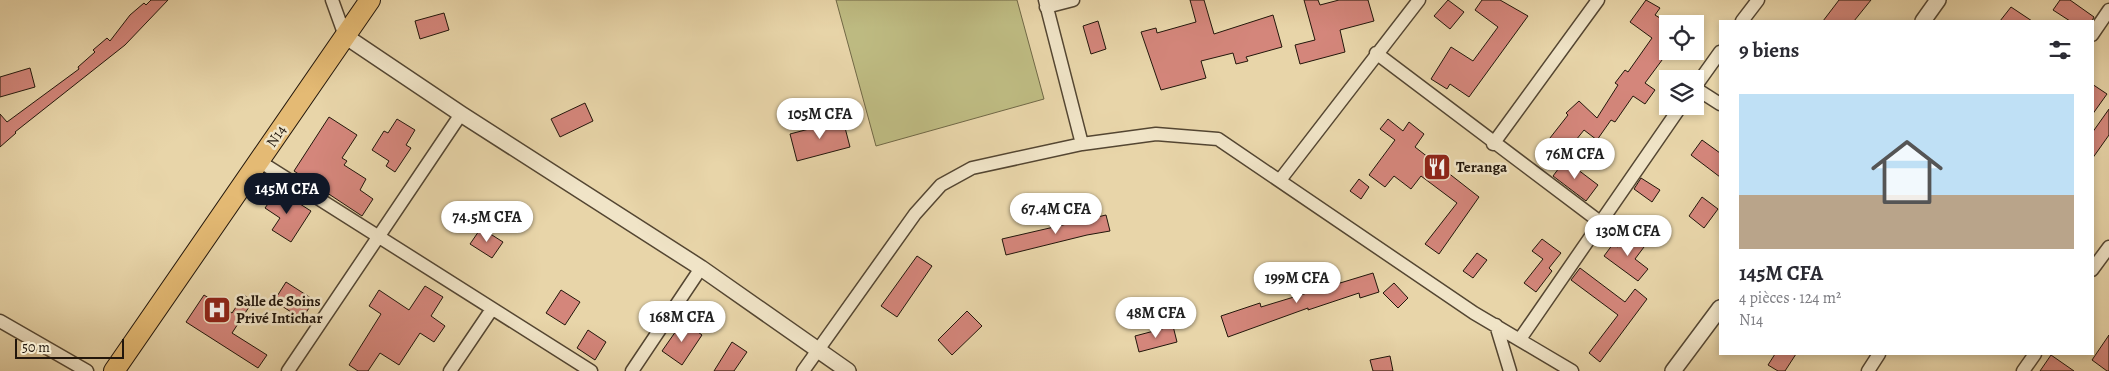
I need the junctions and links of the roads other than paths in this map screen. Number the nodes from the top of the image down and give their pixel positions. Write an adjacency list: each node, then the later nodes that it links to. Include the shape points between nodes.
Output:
1 (332, 0): 13 (street)
2 (370, 0): 13 (main road, N14)
3 (1073, 0): 8 (street)
4 (1419, 0): 14 (street)
5 (1598, 0): 22 (street)
6 (1758, 0): 10 (street)
7 (1938, 0): 11 (street)
8 (1046, 3): 21 (street)
9 (2109, 10): 12 (street)
10 (1743, 20)
11 (1924, 20)
12 (2094, 32)
13 (345, 36): 19 (street); 23 (main road, N14)
14 (1376, 53): 22 (street); 24 (street)
15 (1719, 53): 16 (street)
16 (1704, 74)
17 (1704, 93): 18 (street)
18 (1719, 103)
19 (462, 114): 26 (street); 29 (street)
20 (1675, 115): 25 (street)
21 (1082, 144): 24 (street, via 1156,134 1218,139); 35 (street, via 972,168 940,185 915,214)
22 (1493, 144): 25 (street)
23 (259, 161): 26 (street); 39 (main road, N14)
24 (1280, 180): 33 (street)
25 (1600, 222): 34 (street)
26 (379, 237): 30 (street); 40 (street)
27 (2109, 247): 28 (street)
28 (2100, 260)
29 (701, 268): 35 (street); 43 (street)
30 (492, 309): 41 (street); 42 (street)
31 (1719, 309): 48 (street)
32 (0, 321): 38 (street)
33 (1496, 325): 34 (street); 46 (street)
34 (1520, 339): 47 (street)
35 (817, 351): 44 (street); 45 (street)
36 (1878, 355): 49 (street)
37 (2034, 355): 50 (street)
38 (87, 371)
39 (114, 371)
40 (288, 371)
41 (450, 371)
42 (591, 371)
43 (632, 371)
44 (803, 371)
45 (848, 371)
46 (1510, 371)
47 (1572, 371)
48 (1674, 371)
49 (1868, 371)
50 (2024, 371)

